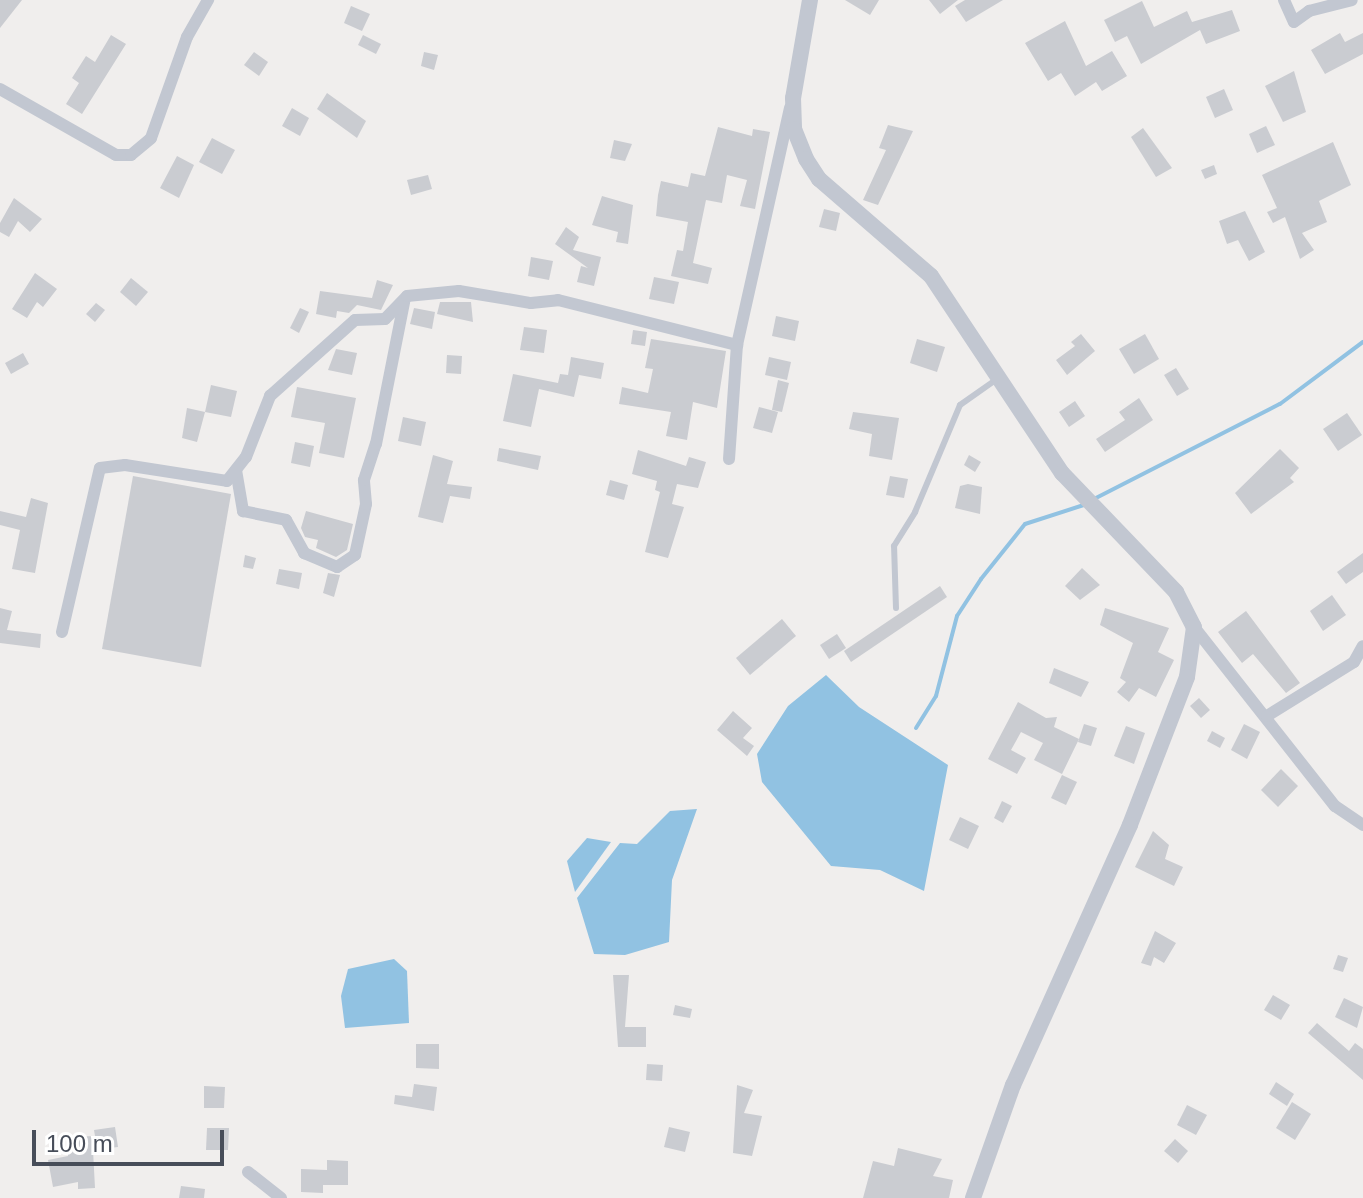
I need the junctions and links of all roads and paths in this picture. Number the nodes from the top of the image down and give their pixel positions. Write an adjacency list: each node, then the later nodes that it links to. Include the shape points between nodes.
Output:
1 (208, 0): 5 (street, via 187,37 151,138 131,155 116,155)
2 (810, 0): 6 (street)
3 (1284, 0): 4 (street, via 1294,22 1309,11)
4 (1352, 0)
5 (0, 89)
6 (793, 98): 8 (street); 9 (street, via 794,129 819,179 931,276)
7 (407, 296): 8 (street, via 459,291 531,303 558,300); 11 (street, via 385,319 355,320 270,396); 11 (street, via 364,480 366,504 355,555 337,567 304,553 286,520 243,511)
8 (737, 345): 10 (street)
9 (1000, 377): 12 (lane, via 960,405 915,512 894,546); 13 (street, via 1083,499 1176,592)
10 (729, 459)
11 (236, 470): 14 (street, via 227,481 125,465 100,468)
12 (896, 608)
13 (1194, 627): 16 (street, via 1220,666); 20 (street, via 1187,677 1135,810 1013,1085)
14 (62, 632)
15 (1363, 646): 16 (street, via 1354,662)
16 (1267, 716): 17 (street, via 1335,806)
17 (1363, 825)
18 (248, 1172): 19 (street)
19 (281, 1198)
20 (973, 1198)

